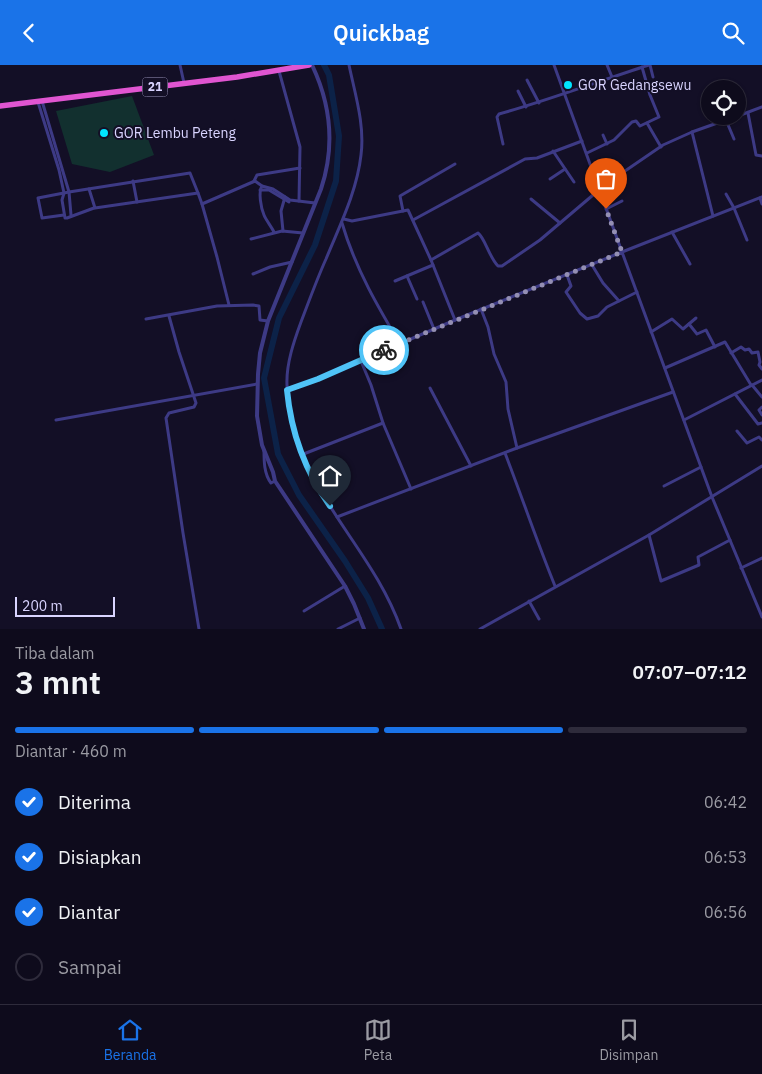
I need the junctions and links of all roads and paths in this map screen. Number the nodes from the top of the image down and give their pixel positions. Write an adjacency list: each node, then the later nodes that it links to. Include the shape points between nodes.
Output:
1 (180, 65): 12 (street)
2 (311, 65): 8 (highway, 21); 56 (street, via 325,98 330,138 326,173)
3 (349, 65): 68 (street, via 358,105 362,151 355,186)
4 (554, 65): 14 (street)
5 (607, 65): 9 (street)
6 (649, 65): 7 (street); 10 (street)
7 (642, 67): 9 (street); 21 (street, via 659,117)
8 (281, 69): 12 (highway, 21); 35 (street, via 300,144)
9 (612, 77): 14 (street)
10 (653, 77)
11 (527, 80): 16 (street)
12 (184, 83): 15 (highway, 21)
13 (518, 91): 18 (street)
14 (565, 92): 16 (street); 27 (street)
15 (40, 101): 17 (highway, 21); 36 (street)
16 (539, 103): 18 (street)
17 (0, 106)
18 (526, 107): 28 (street, via 497,117)
19 (762, 107): 20 (street)
20 (748, 113): 33 (street, via 756,155)
21 (647, 123): 29 (street, via 640,126 636,121 632,122); 30 (street)
22 (712, 125): 24 (street)
23 (728, 125): 26 (street)
24 (692, 132): 30 (street); 66 (street)
25 (603, 135): 29 (street)
26 (734, 139)
27 (582, 141): 31 (street); 32 (street)
28 (504, 144)
29 (608, 144): 32 (street)
30 (661, 147): 44 (street)
31 (553, 151): 37 (street); 67 (street, via 525,159)
32 (587, 153): 44 (street)
33 (762, 156)
34 (454, 164): 63 (street, via 400,196)
35 (300, 168): 40 (street, via 257,175); 53 (street)
36 (61, 169): 45 (street); 46 (street)
37 (566, 169): 38 (street); 41 (street)
38 (550, 179)
39 (134, 181): 43 (street); 47 (street, via 190,173); 55 (street)
40 (254, 181): 42 (street); 57 (street)
41 (574, 182)
42 (261, 188): 49 (street, via 273,189); 71 (street, via 264,215)
43 (89, 189): 45 (street); 59 (street)
44 (600, 189): 62 (street); 69 (street)
45 (69, 192): 46 (street); 65 (street)
46 (64, 193): 64 (street); 64 (street, via 38,198 42,218)
47 (198, 193): 55 (street); 57 (street)
48 (726, 194): 60 (street)
49 (284, 198): 52 (street); 70 (street, via 281,211)
50 (761, 198): 58 (street); 60 (street)
51 (531, 199): 69 (street)
52 (290, 201): 53 (street); 61 (street)
53 (299, 201): 56 (street)
54 (622, 201): 62 (street)
55 (137, 202): 59 (street)
56 (315, 203): 73 (street)
57 (202, 204): 90 (street)
58 (762, 204)
59 (94, 208): 65 (street)
60 (734, 208): 66 (street); 75 (street)
61 (288, 209)
62 (606, 209): 76 (street)
63 (403, 211): 67 (street, via 409,211); 68 (street)
64 (64, 215): 65 (street, via 66,219)
65 (71, 215)
66 (713, 216): 72 (street)
67 (413, 219): 77 (street)
68 (343, 220): 100 (street, via 358,268); 111 (street, via 297,334)
69 (560, 223): 77 (street, via 502,266 495,263 478,233)
70 (283, 231): 71 (street); 73 (street)
71 (274, 232): 74 (street)
72 (672, 232): 76 (street); 79 (street)
73 (303, 233): 78 (street)
74 (251, 239)
75 (747, 240)
76 (622, 252): 81 (street); 86 (street)
77 (431, 260): 80 (street)
78 (292, 262): 82 (street); 96 (street)
79 (690, 264)
80 (433, 265): 84 (street); 95 (street)
81 (592, 265): 83 (street); 88 (street)
82 (253, 274)
83 (567, 275): 88 (street, via 571,287 566,291 585,319 595,318); 91 (street)
84 (407, 276): 85 (street); 87 (street)
85 (395, 281)
86 (637, 292): 88 (street); 99 (street)
87 (417, 299)
88 (618, 301)
89 (424, 302): 98 (street)
90 (229, 305): 92 (street); 96 (street, via 259,305 260,320)
91 (481, 309): 95 (street); 124 (street, via 506,382)
92 (169, 316): 94 (street); 114 (street)
93 (696, 318): 97 (street)
94 (146, 319)
95 (455, 320): 98 (street)
96 (268, 321): 108 (street)
97 (689, 324): 99 (street, via 682,329 672,319); 101 (street, via 697,333 706,330)
98 (434, 329): 100 (street)
99 (651, 332): 105 (street)
100 (400, 343): 103 (street); 104 (street)
101 (715, 347): 102 (street, via 725,342); 105 (street)
102 (731, 353): 106 (street, via 741,347 745,351 758,352); 109 (street)
103 (406, 354)
104 (361, 361): 111 (street); 120 (street)
105 (665, 368): 112 (street)
106 (762, 369)
107 (762, 380): 109 (street)
108 (257, 384): 114 (street); 138 (street, via 257,416 275,481)
109 (752, 385): 113 (street); 115 (street)
110 (430, 388): 127 (street)
111 (287, 390): 126 (street)
112 (673, 392): 119 (street); 124 (street)
113 (735, 394): 119 (street); 121 (street, via 758,424)
114 (195, 396): 118 (street); 145 (street, via 194,407 168,413 166,418)
115 (762, 397)
116 (762, 407): 117 (street, via 759,410)
117 (762, 415)
118 (56, 420)
119 (684, 420): 129 (street)
120 (384, 423): 126 (street); 131 (street)
121 (762, 423)
122 (738, 431): 123 (street, via 747,443 759,437)
123 (762, 440)
124 (517, 448): 125 (street)
125 (506, 453): 127 (street); 139 (street, via 540,551)
126 (301, 455): 133 (street, via 316,487)
127 (471, 466): 131 (street)
128 (762, 466): 132 (street)
129 (701, 467): 130 (street); 132 (street)
130 (664, 486)
131 (411, 489): 133 (street)
132 (712, 497): 134 (street); 135 (street)
133 (337, 517): 148 (street, via 379,583)
134 (649, 535): 135 (street, via 661,581 699,565 698,557); 139 (street)
135 (730, 540): 137 (street)
136 (762, 558): 137 (street)
137 (741, 568): 143 (street)
138 (345, 586): 141 (street); 142 (street)
139 (556, 586): 140 (street)
140 (529, 601): 144 (street); 149 (street)
141 (304, 611)
142 (360, 617): 146 (street); 147 (street)
143 (762, 617)
144 (539, 619)
145 (199, 629)
146 (338, 629)
147 (364, 629)
148 (401, 629)
149 (480, 629)

